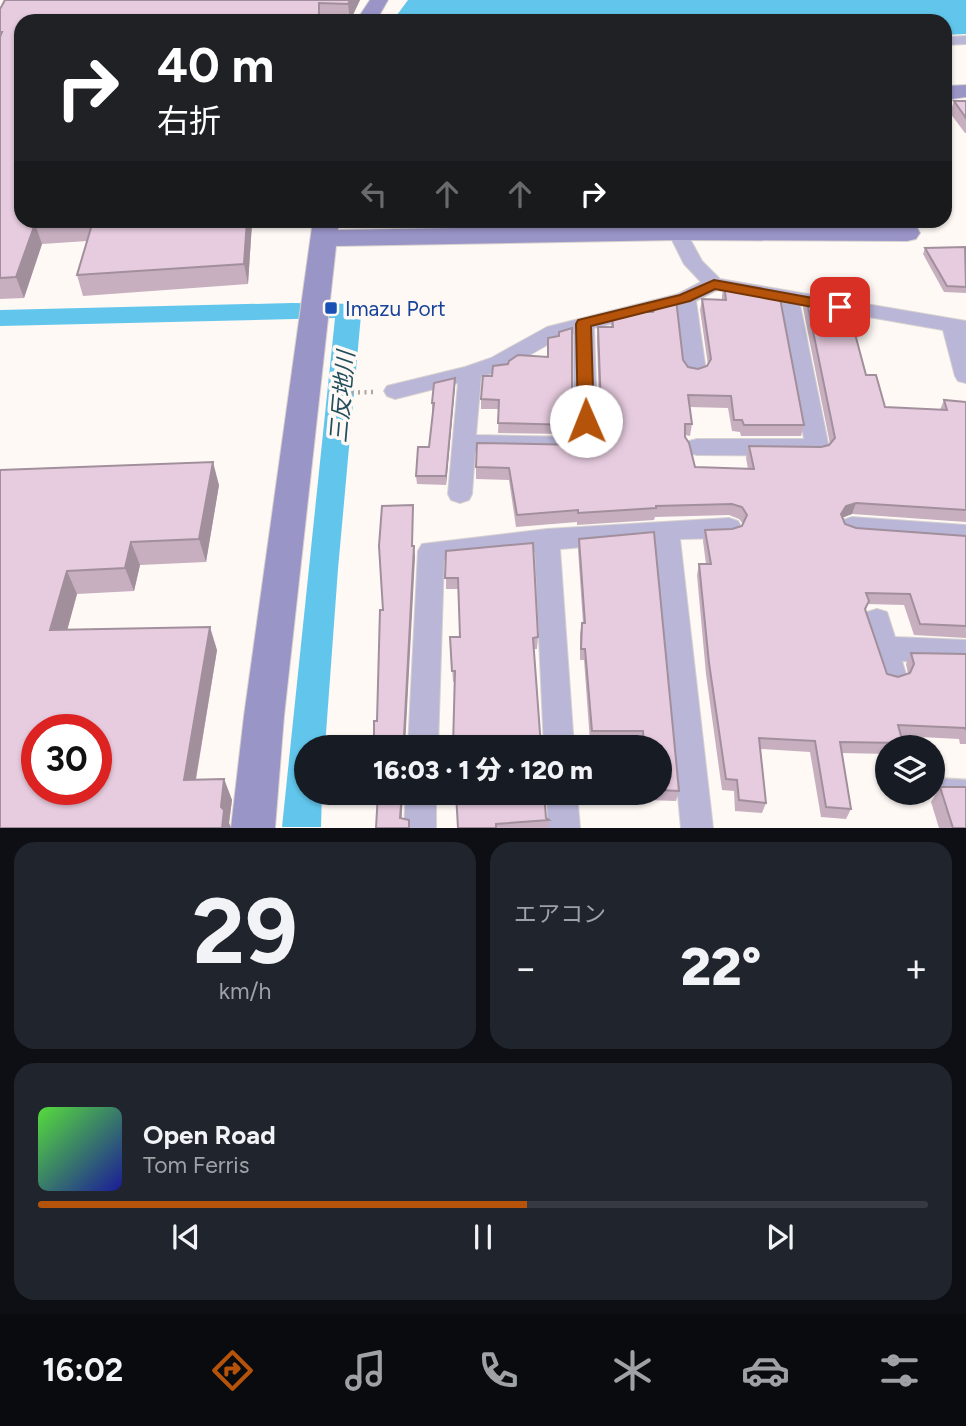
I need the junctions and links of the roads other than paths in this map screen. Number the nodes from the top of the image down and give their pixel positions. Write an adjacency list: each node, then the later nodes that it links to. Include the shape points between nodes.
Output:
1 (904, 228): 3 (street, via 907,233)
2 (325, 229): 3 (street); 29 (street)
3 (677, 232): 4 (street, via 694,264)
4 (714, 284): 5 (street); 6 (street)
5 (685, 298): 7 (street); 9 (street)
6 (789, 299): 8 (street); 14 (street, via 817,448)
7 (583, 324): 10 (street, via 554,332 499,363); 13 (street, via 586,446)
8 (959, 327): 11 (street)
9 (695, 371)
10 (470, 373): 12 (street); 13 (street)
11 (966, 376)
12 (395, 391)
13 (466, 443): 15 (street)
14 (697, 448)
15 (460, 494)
16 (852, 527): 19 (street)
17 (729, 528): 18 (street)
18 (666, 530): 20 (street); 32 (street)
19 (966, 535)
20 (547, 539): 23 (street, via 430,551); 24 (street)
21 (877, 620): 22 (street, via 889,661)
22 (966, 652)
23 (423, 735)
24 (558, 735)
25 (945, 786): 26 (lane)
26 (966, 787)
27 (421, 805): 30 (street)
28 (563, 805): 31 (street)
29 (253, 828)
30 (420, 828)
31 (564, 828)
32 (697, 828)

